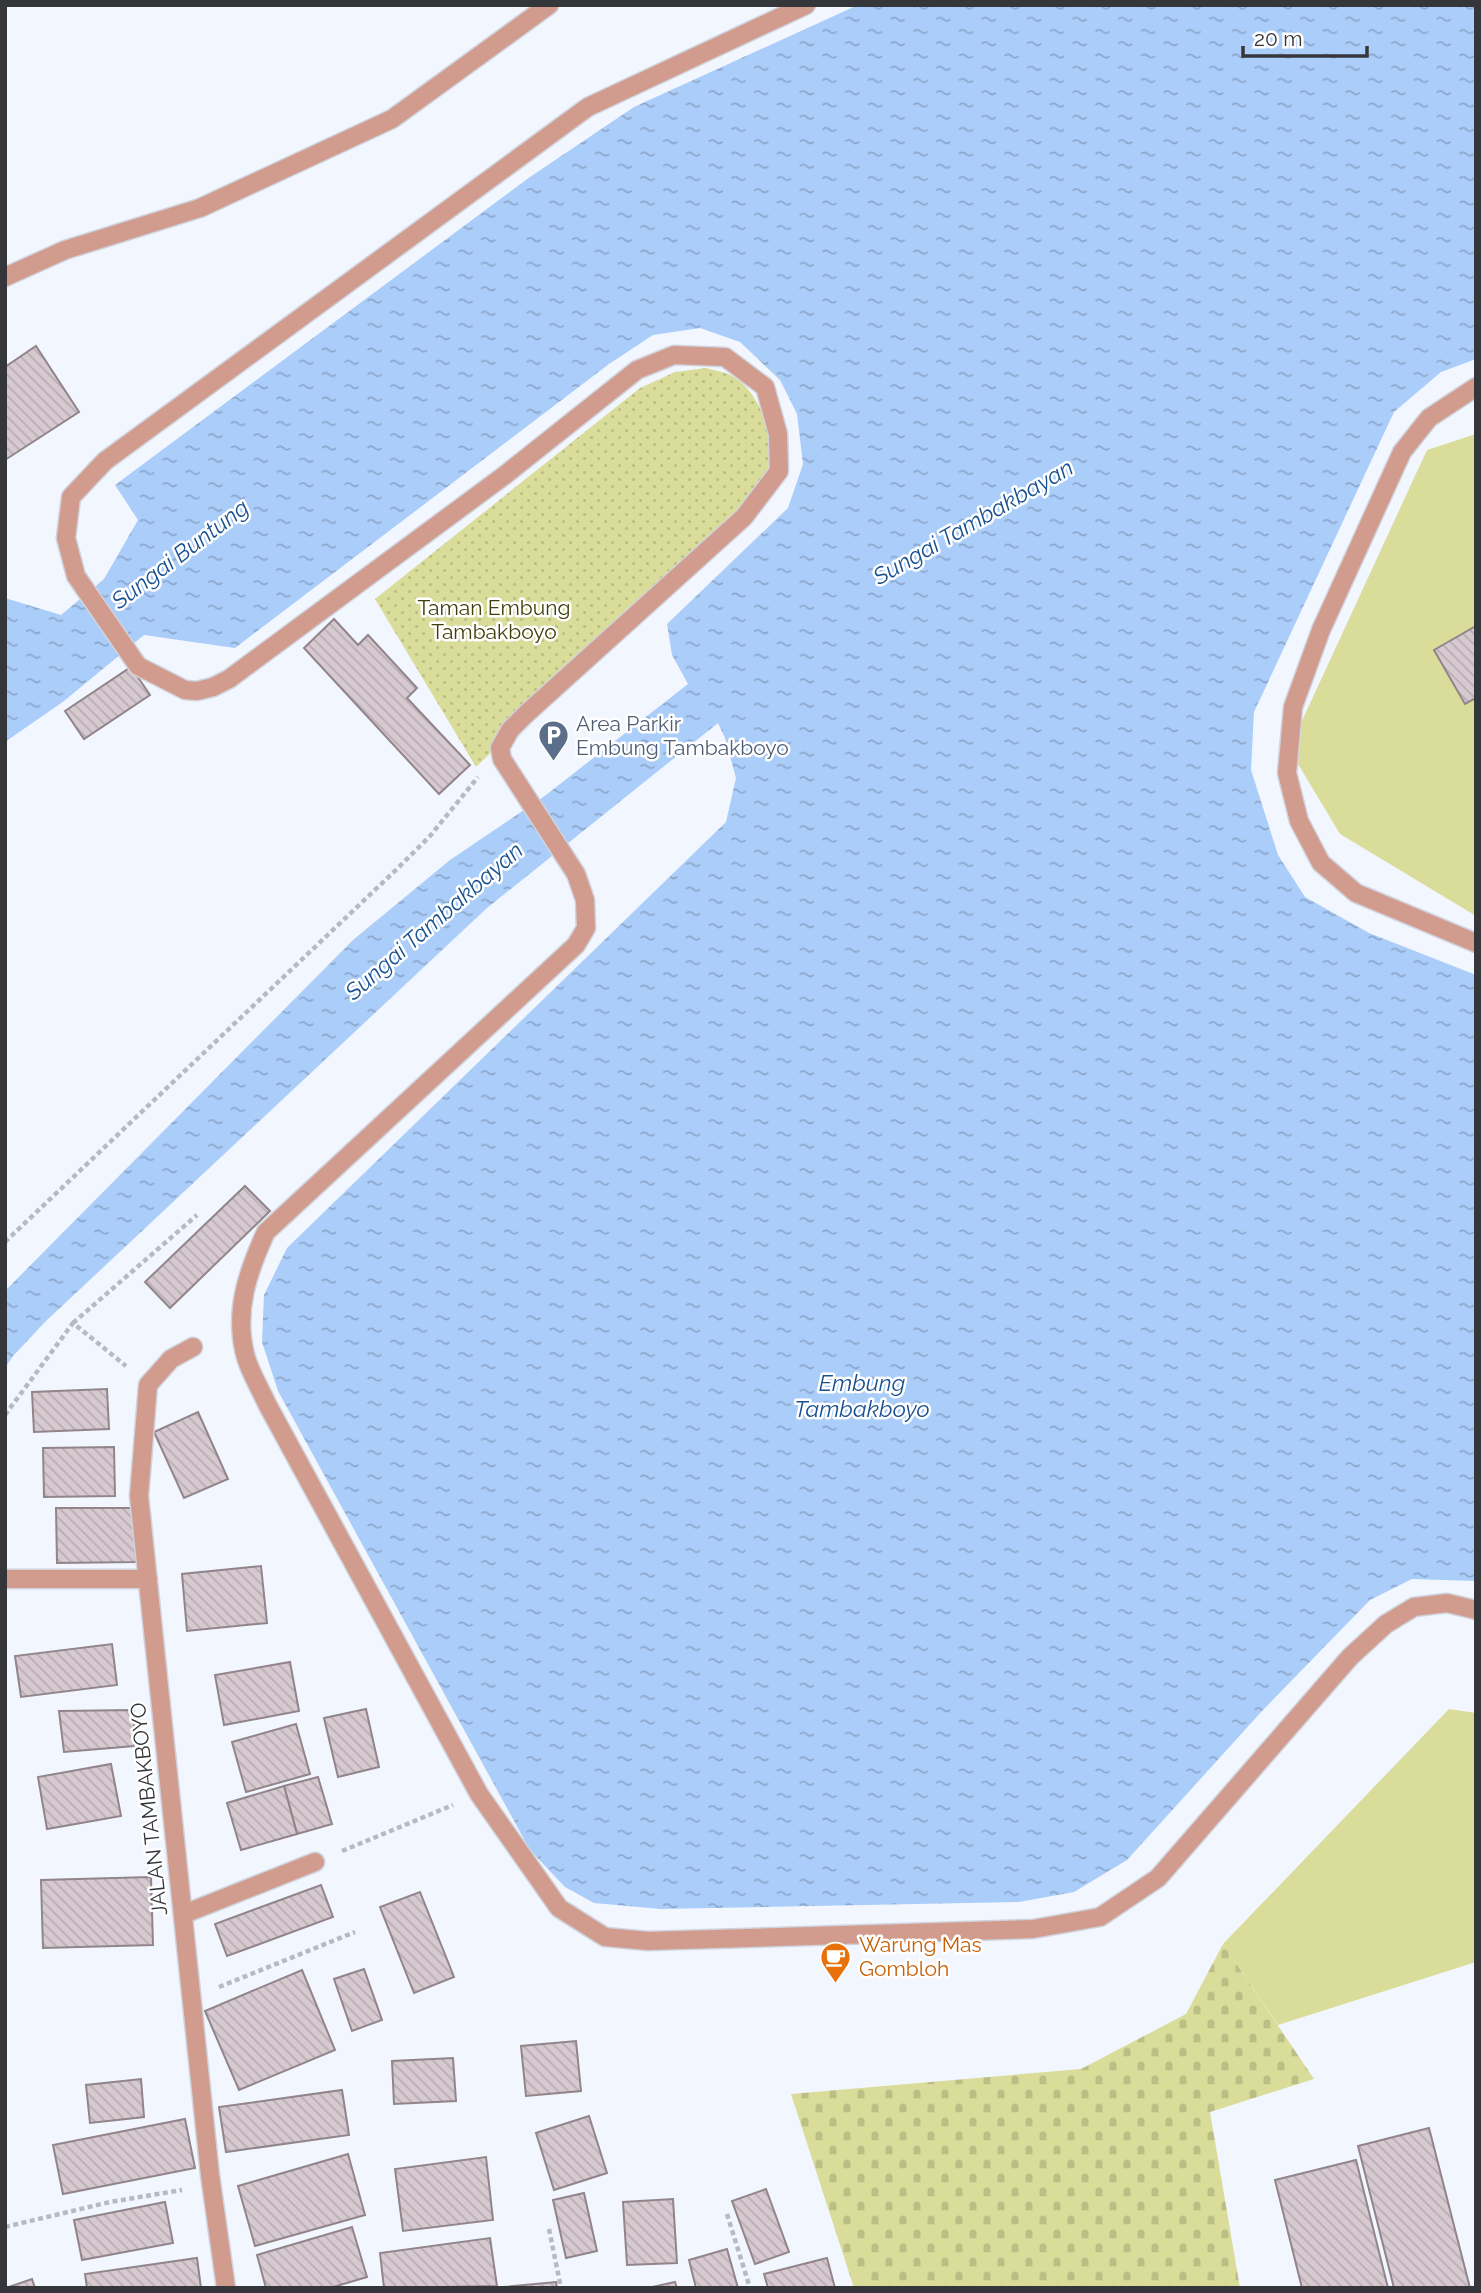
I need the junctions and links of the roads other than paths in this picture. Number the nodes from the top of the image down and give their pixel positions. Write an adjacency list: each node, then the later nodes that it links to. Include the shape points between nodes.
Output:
1 (549, 5): 3 (street, via 392,119 200,208 65,250)
2 (806, 5): 9 (street, via 588,107 105,461 71,497 66,538 76,576 138,666 185,690 205,689 229,679 505,475 637,370 674,355 725,357 765,387 778,434 779,471 744,517 510,730 500,748 502,759 576,874 585,900 586,928 576,945 266,1232 243,1290 240,1327 245,1356 479,1794 559,1908 605,1937 648,1941 968,1933 1033,1929 1100,1917 1158,1878 1350,1657 1386,1624 1413,1607 1447,1604)
3 (5, 276)
4 (1476, 387): 5 (street, via 1429,418 1402,452 1302,681 1293,707 1287,773 1299,821 1321,863 1356,893)
5 (1476, 943)
6 (193, 1347): 8 (street, JALAN TAMBAKBOYO, via 171,1359 148,1385 139,1496)
7 (5, 1579): 8 (street)
8 (148, 1579): 11 (street, JALAN TAMBAKBOYO)
9 (1476, 1610)
10 (315, 1862): 11 (street)
11 (184, 1914): 12 (street, JALAN TAMBAKBOYO, via 211,2186)
12 (226, 2288)

